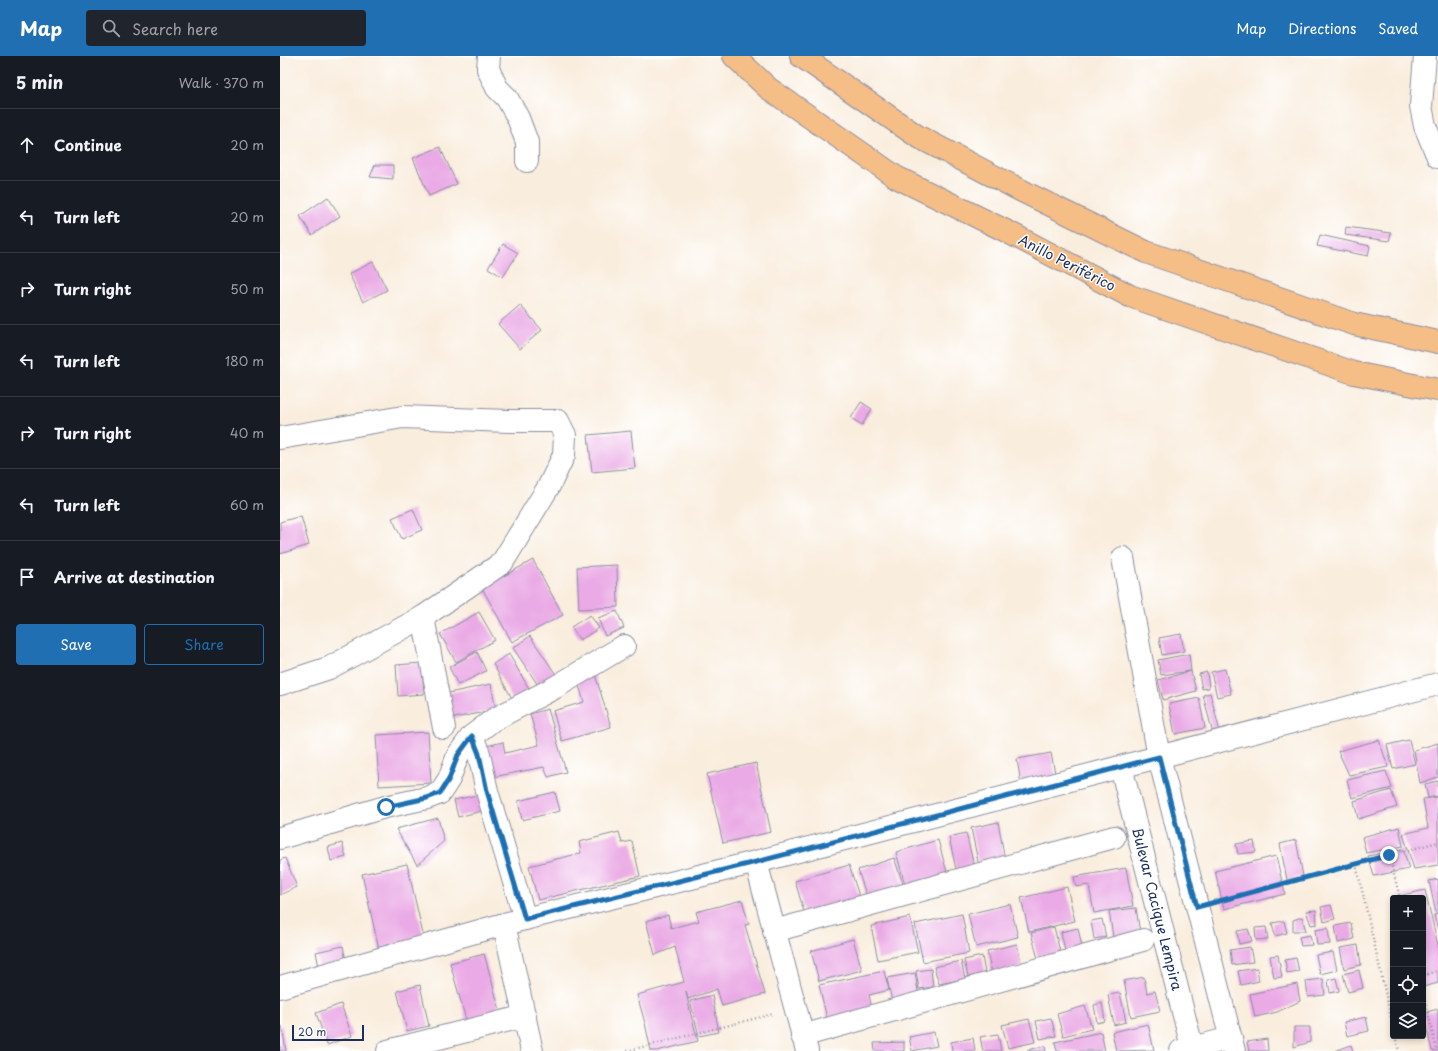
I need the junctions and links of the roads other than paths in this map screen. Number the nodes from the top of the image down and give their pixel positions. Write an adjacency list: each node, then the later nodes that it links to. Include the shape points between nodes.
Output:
1 (489, 56): 6 (street, via 488,69 497,88 507,98 518,118 527,142)
2 (734, 56): 8 (highway, Anillo Periférico, via 768,88 896,177 1130,296 1354,373)
3 (801, 56): 7 (highway, via 917,136 1146,252 1354,324)
4 (1425, 56): 5 (street, via 1421,106 1425,126)
5 (1438, 157)
6 (527, 161)
7 (1438, 342)
8 (1438, 390)
9 (280, 438): 11 (street, via 403,417 558,421 565,435 564,455 549,486 502,563)
10 (1123, 558): 17 (street)
11 (423, 617): 13 (street, via 329,668); 15 (street)
12 (624, 646): 16 (street, via 554,688 493,720)
13 (280, 684)
14 (1438, 684): 17 (street)
15 (444, 728)
16 (472, 736): 20 (street, via 458,755 449,779 440,793); 22 (street)
17 (1159, 757): 18 (street); 29 (street)
18 (1121, 767): 21 (street); 30 (street, Bulevar Cacique Lempira)
19 (1114, 837): 24 (street)
20 (280, 838)
21 (756, 862): 22 (street); 24 (street)
22 (525, 919): 23 (street)
23 (504, 924): 26 (street); 27 (street)
24 (774, 931): 28 (street)
25 (1143, 940): 28 (street)
26 (280, 986)
27 (525, 1016): 31 (street); 32 (street)
28 (804, 1044)
29 (1233, 1044): 30 (street)
30 (1189, 1050)
31 (388, 1051)
32 (532, 1051)

